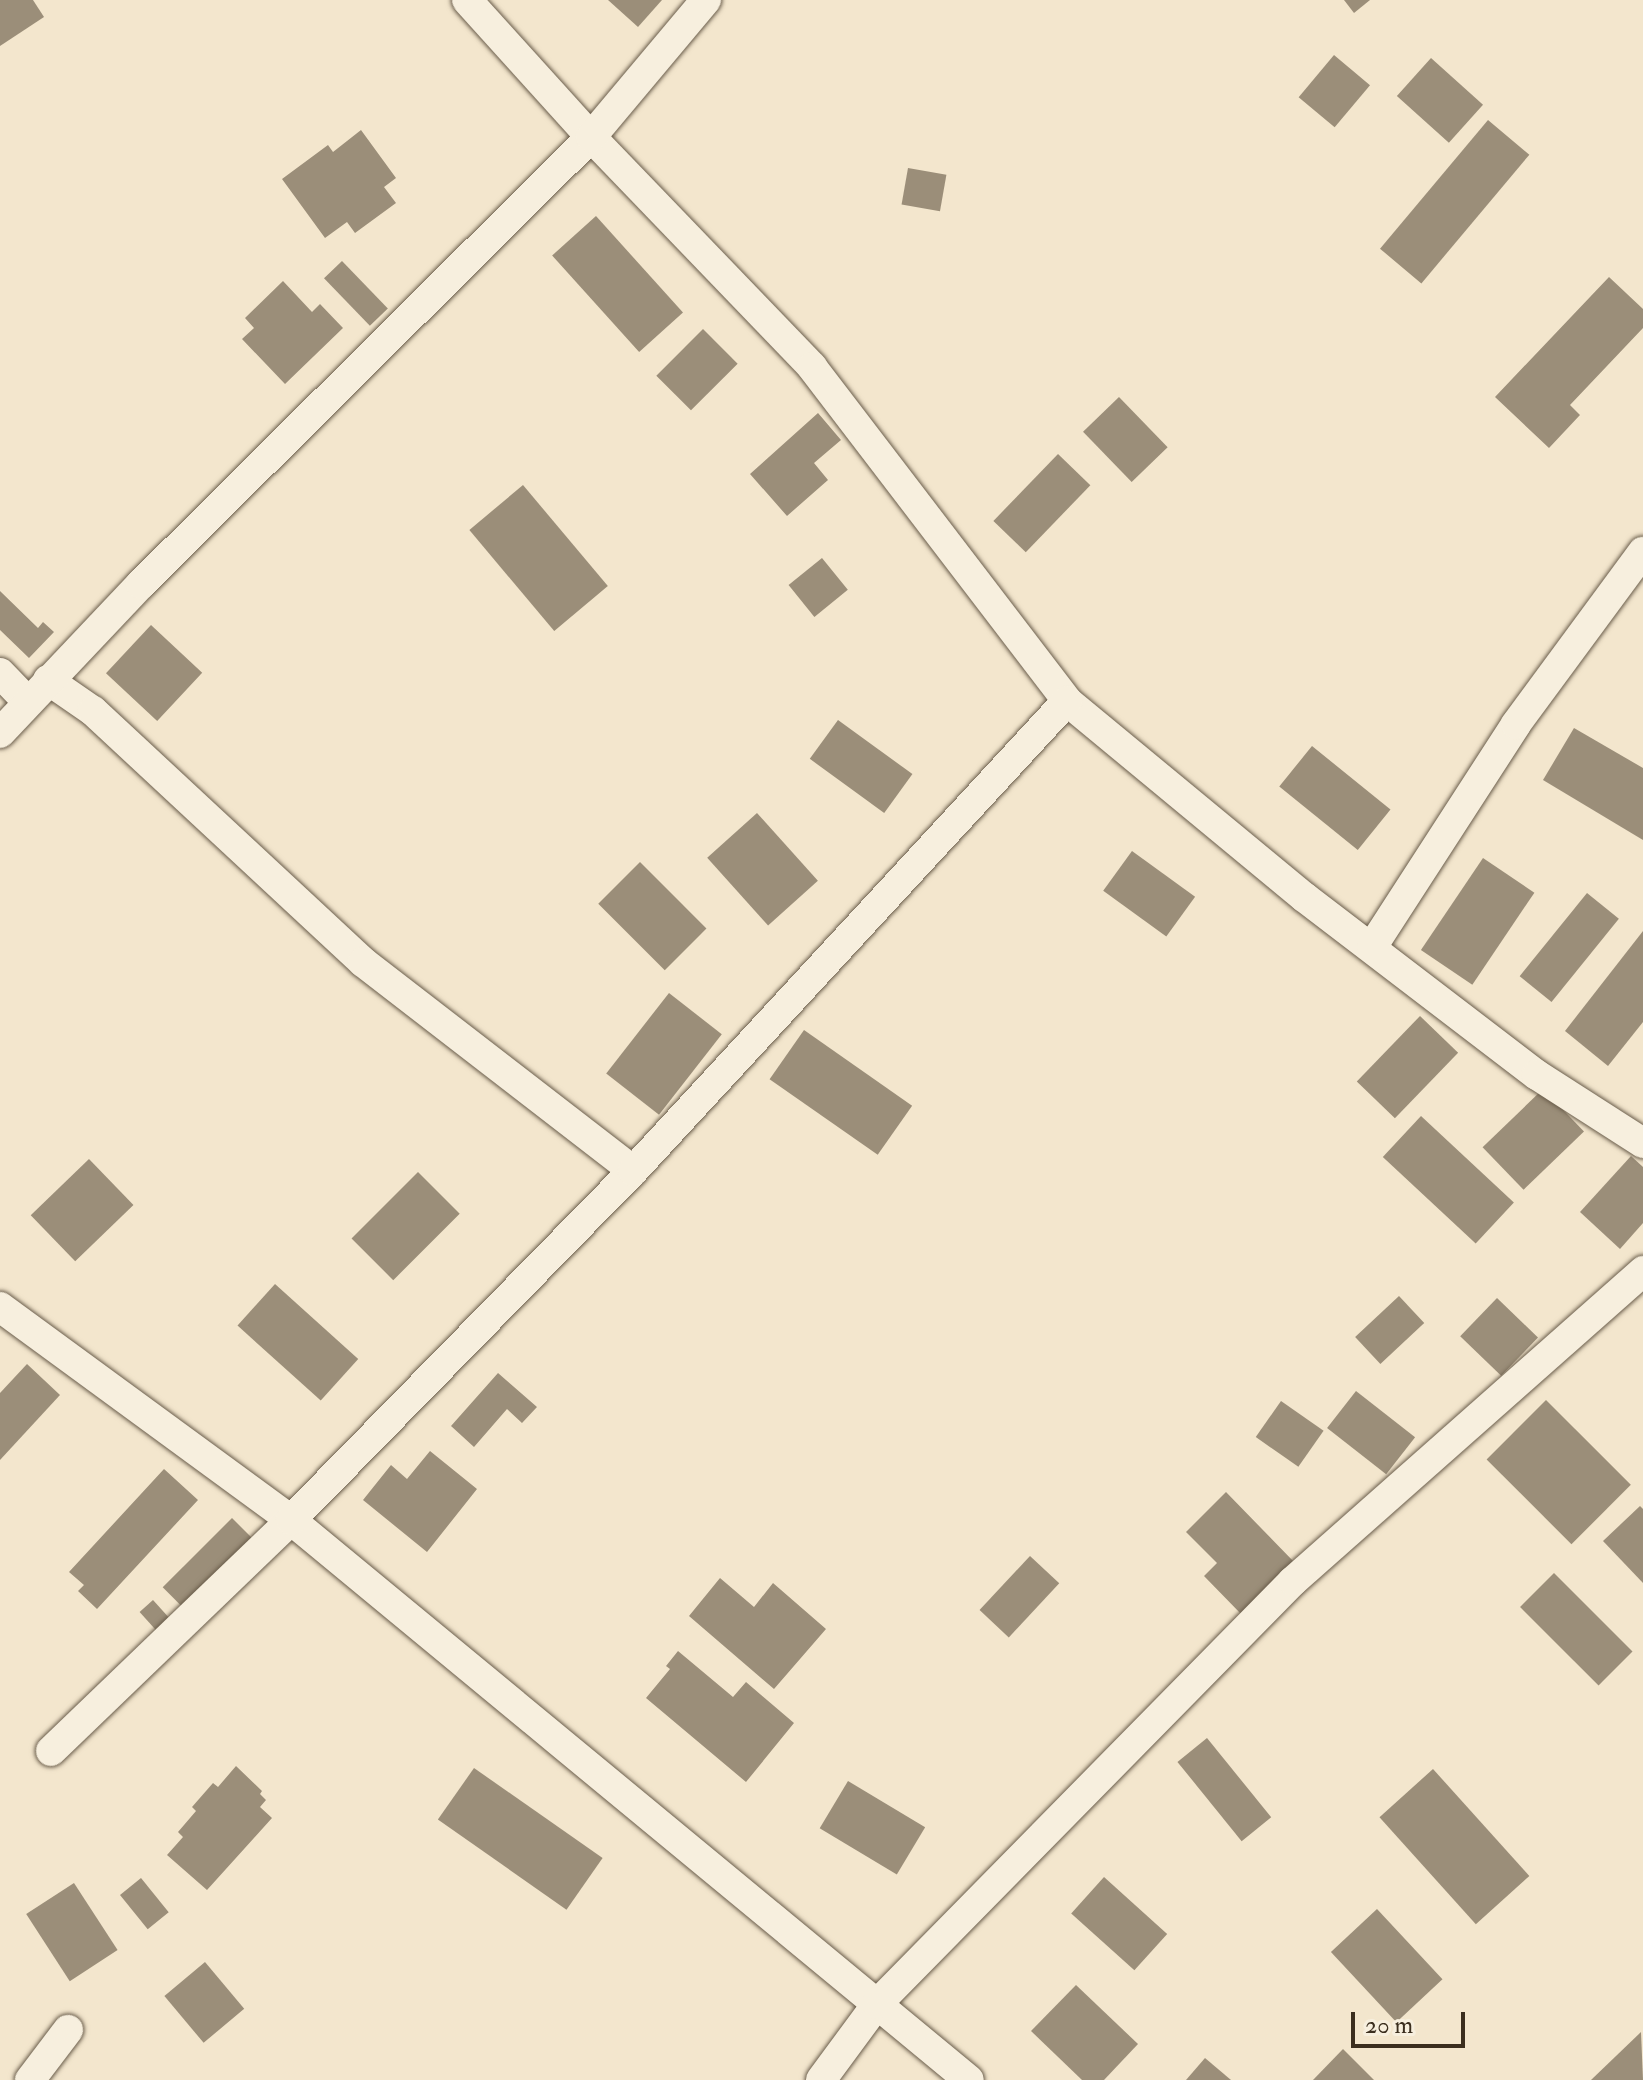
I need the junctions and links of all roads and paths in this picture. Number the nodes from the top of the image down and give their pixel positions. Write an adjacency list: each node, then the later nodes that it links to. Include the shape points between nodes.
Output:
1 (467, 0): 3 (street)
2 (706, 0): 3 (street)
3 (591, 137): 6 (street); 7 (street, via 812,367)
4 (1643, 552): 9 (street, via 1516,724)
5 (0, 673): 6 (street)
6 (38, 691): 8 (street); 11 (street, via 93,711 363,962)
7 (1067, 701): 9 (street); 11 (street)
8 (0, 733)
9 (1372, 947): 10 (street, via 1537,1075)
10 (1643, 1143)
11 (633, 1171): 14 (street)
12 (1643, 1271): 16 (street, via 1293,1581)
13 (0, 1307): 14 (street)
14 (291, 1520): 15 (street); 16 (street)
15 (51, 1751)
16 (877, 2004): 19 (street); 20 (street)
17 (68, 2030): 18 (street)
18 (30, 2080)
19 (821, 2080)
20 (969, 2080)

